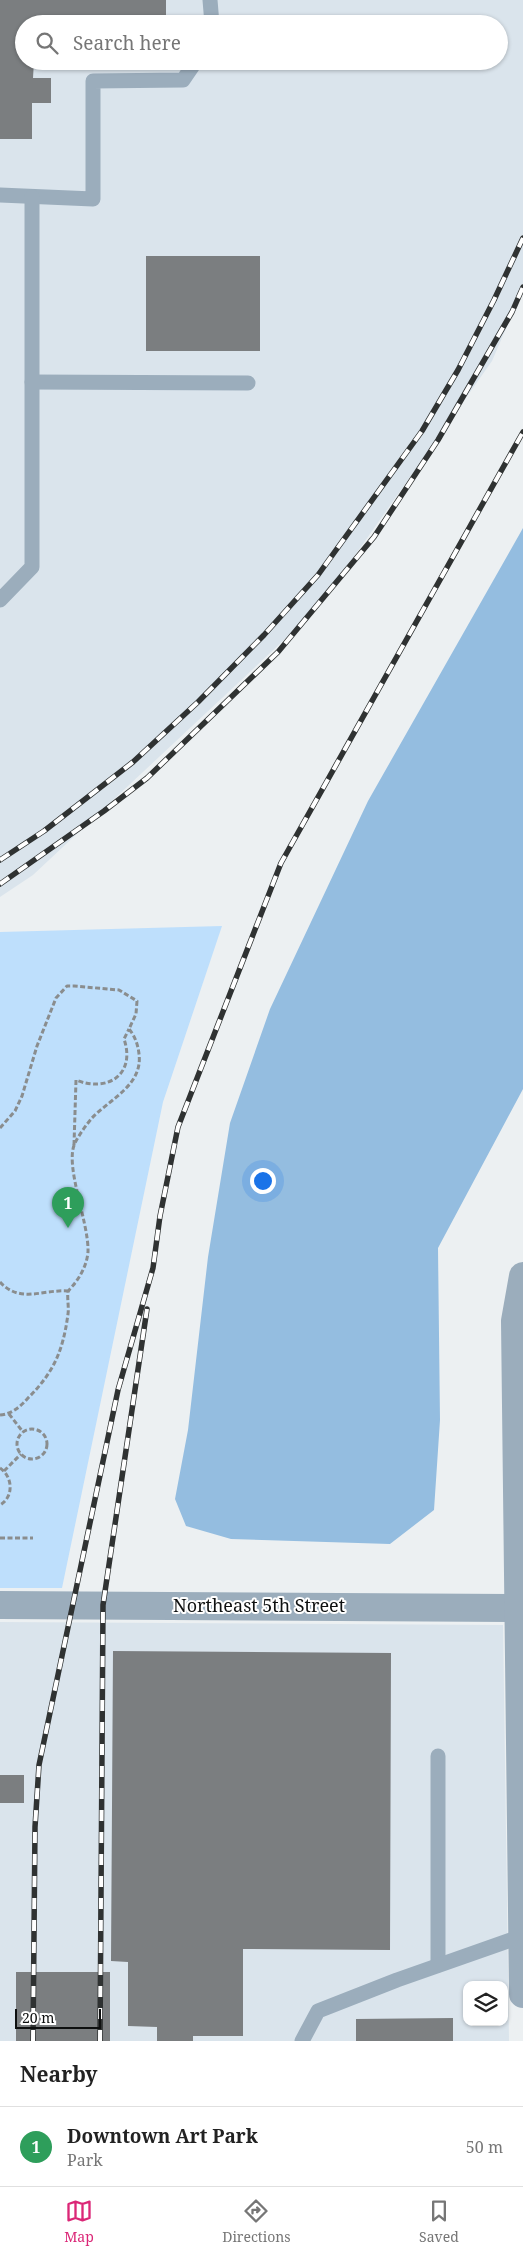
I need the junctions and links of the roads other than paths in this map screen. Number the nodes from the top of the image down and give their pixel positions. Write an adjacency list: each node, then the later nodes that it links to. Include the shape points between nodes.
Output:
1 (210, 0): 2 (lane)
2 (211, 15)
3 (190, 70): 5 (lane, via 183,80 93,81 93,199)
4 (0, 195): 5 (lane)
5 (32, 197): 6 (lane)
6 (32, 382): 7 (lane); 8 (lane, via 32,568)
7 (248, 383)
8 (0, 600)
9 (523, 1276): 11 (street, via 515,1321)
10 (0, 1605): 11 (street, Northeast 5th Street)
11 (517, 1608): 13 (street)
12 (438, 1756): 14 (lane)
13 (522, 1936): 14 (lane); 15 (street)
14 (438, 1965): 16 (lane, via 318,2011)
15 (523, 1994)
16 (302, 2041)

